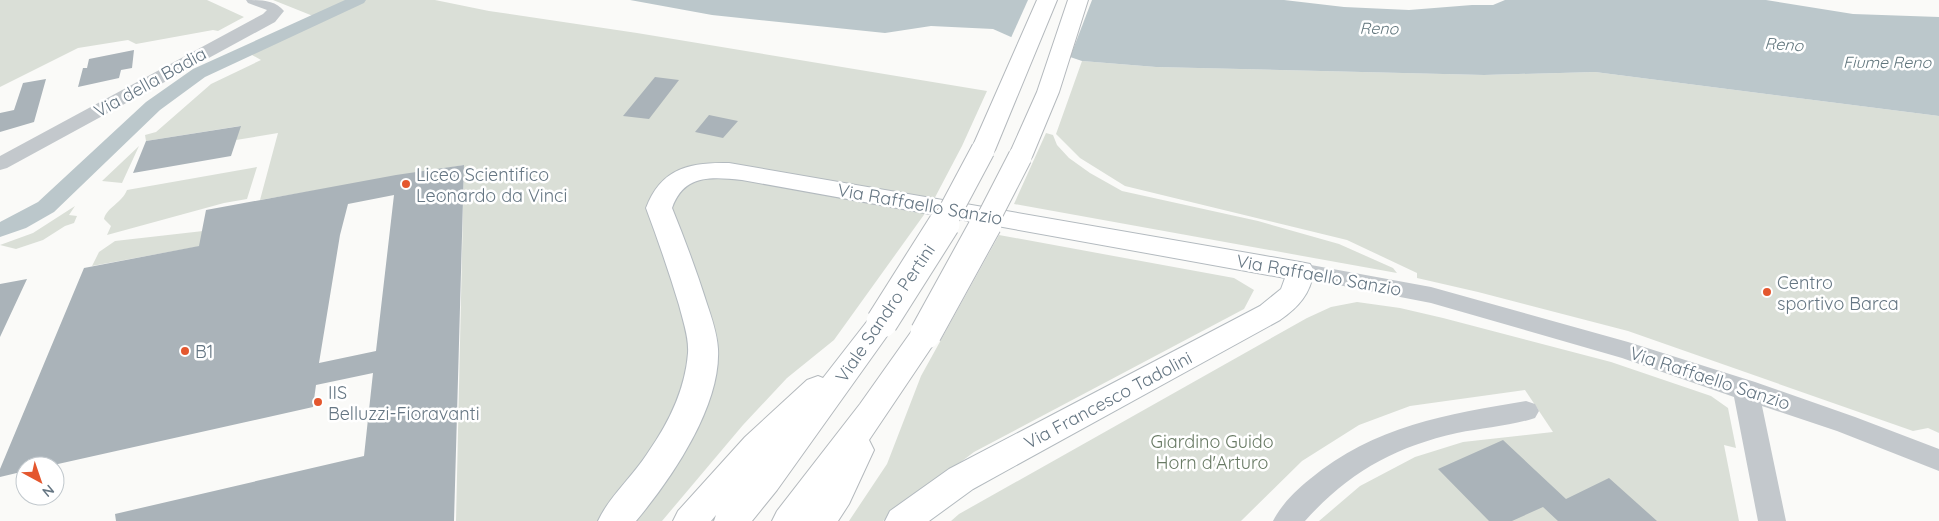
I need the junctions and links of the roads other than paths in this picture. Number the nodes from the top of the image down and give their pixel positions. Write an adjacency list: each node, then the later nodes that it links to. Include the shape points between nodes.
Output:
1 (254, 0): 4 (street, Via della Badia, via 276,11 269,18)
2 (1046, 2): 6 (main road, Viale Sandro Pertini, bridge, via 983,150 941,230)
3 (1076, 4): 9 (main road, bridge, via 1048,92 1020,157 926,333)
4 (0, 164)
5 (1300, 271): 7 (street, Via Raffaello Sanzio, via 1476,307); 11 (main road, Via Raffaello Sanzio, via 742,172 696,171 666,191 659,208 681,259 702,334 704,354 700,377 690,409 667,450 638,495); 16 (main road, Via Francesco Tadolini, via 1295,291 1270,313 961,479)
6 (873, 333): 12 (main road, via 757,446); 13 (main road, Viale Sandro Pertini, via 821,406)
7 (1746, 389): 10 (street, Via Raffaello Sanzio); 18 (street)
8 (1526, 411): 17 (street, via 1455,422 1397,439 1366,453 1324,482)
9 (871, 413): 14 (main road); 15 (main road, via 837,494)
10 (1939, 460)
11 (615, 521)
12 (690, 521)
13 (731, 521)
14 (790, 521)
15 (819, 521)
16 (902, 521)
17 (1286, 521)
18 (1772, 521)

